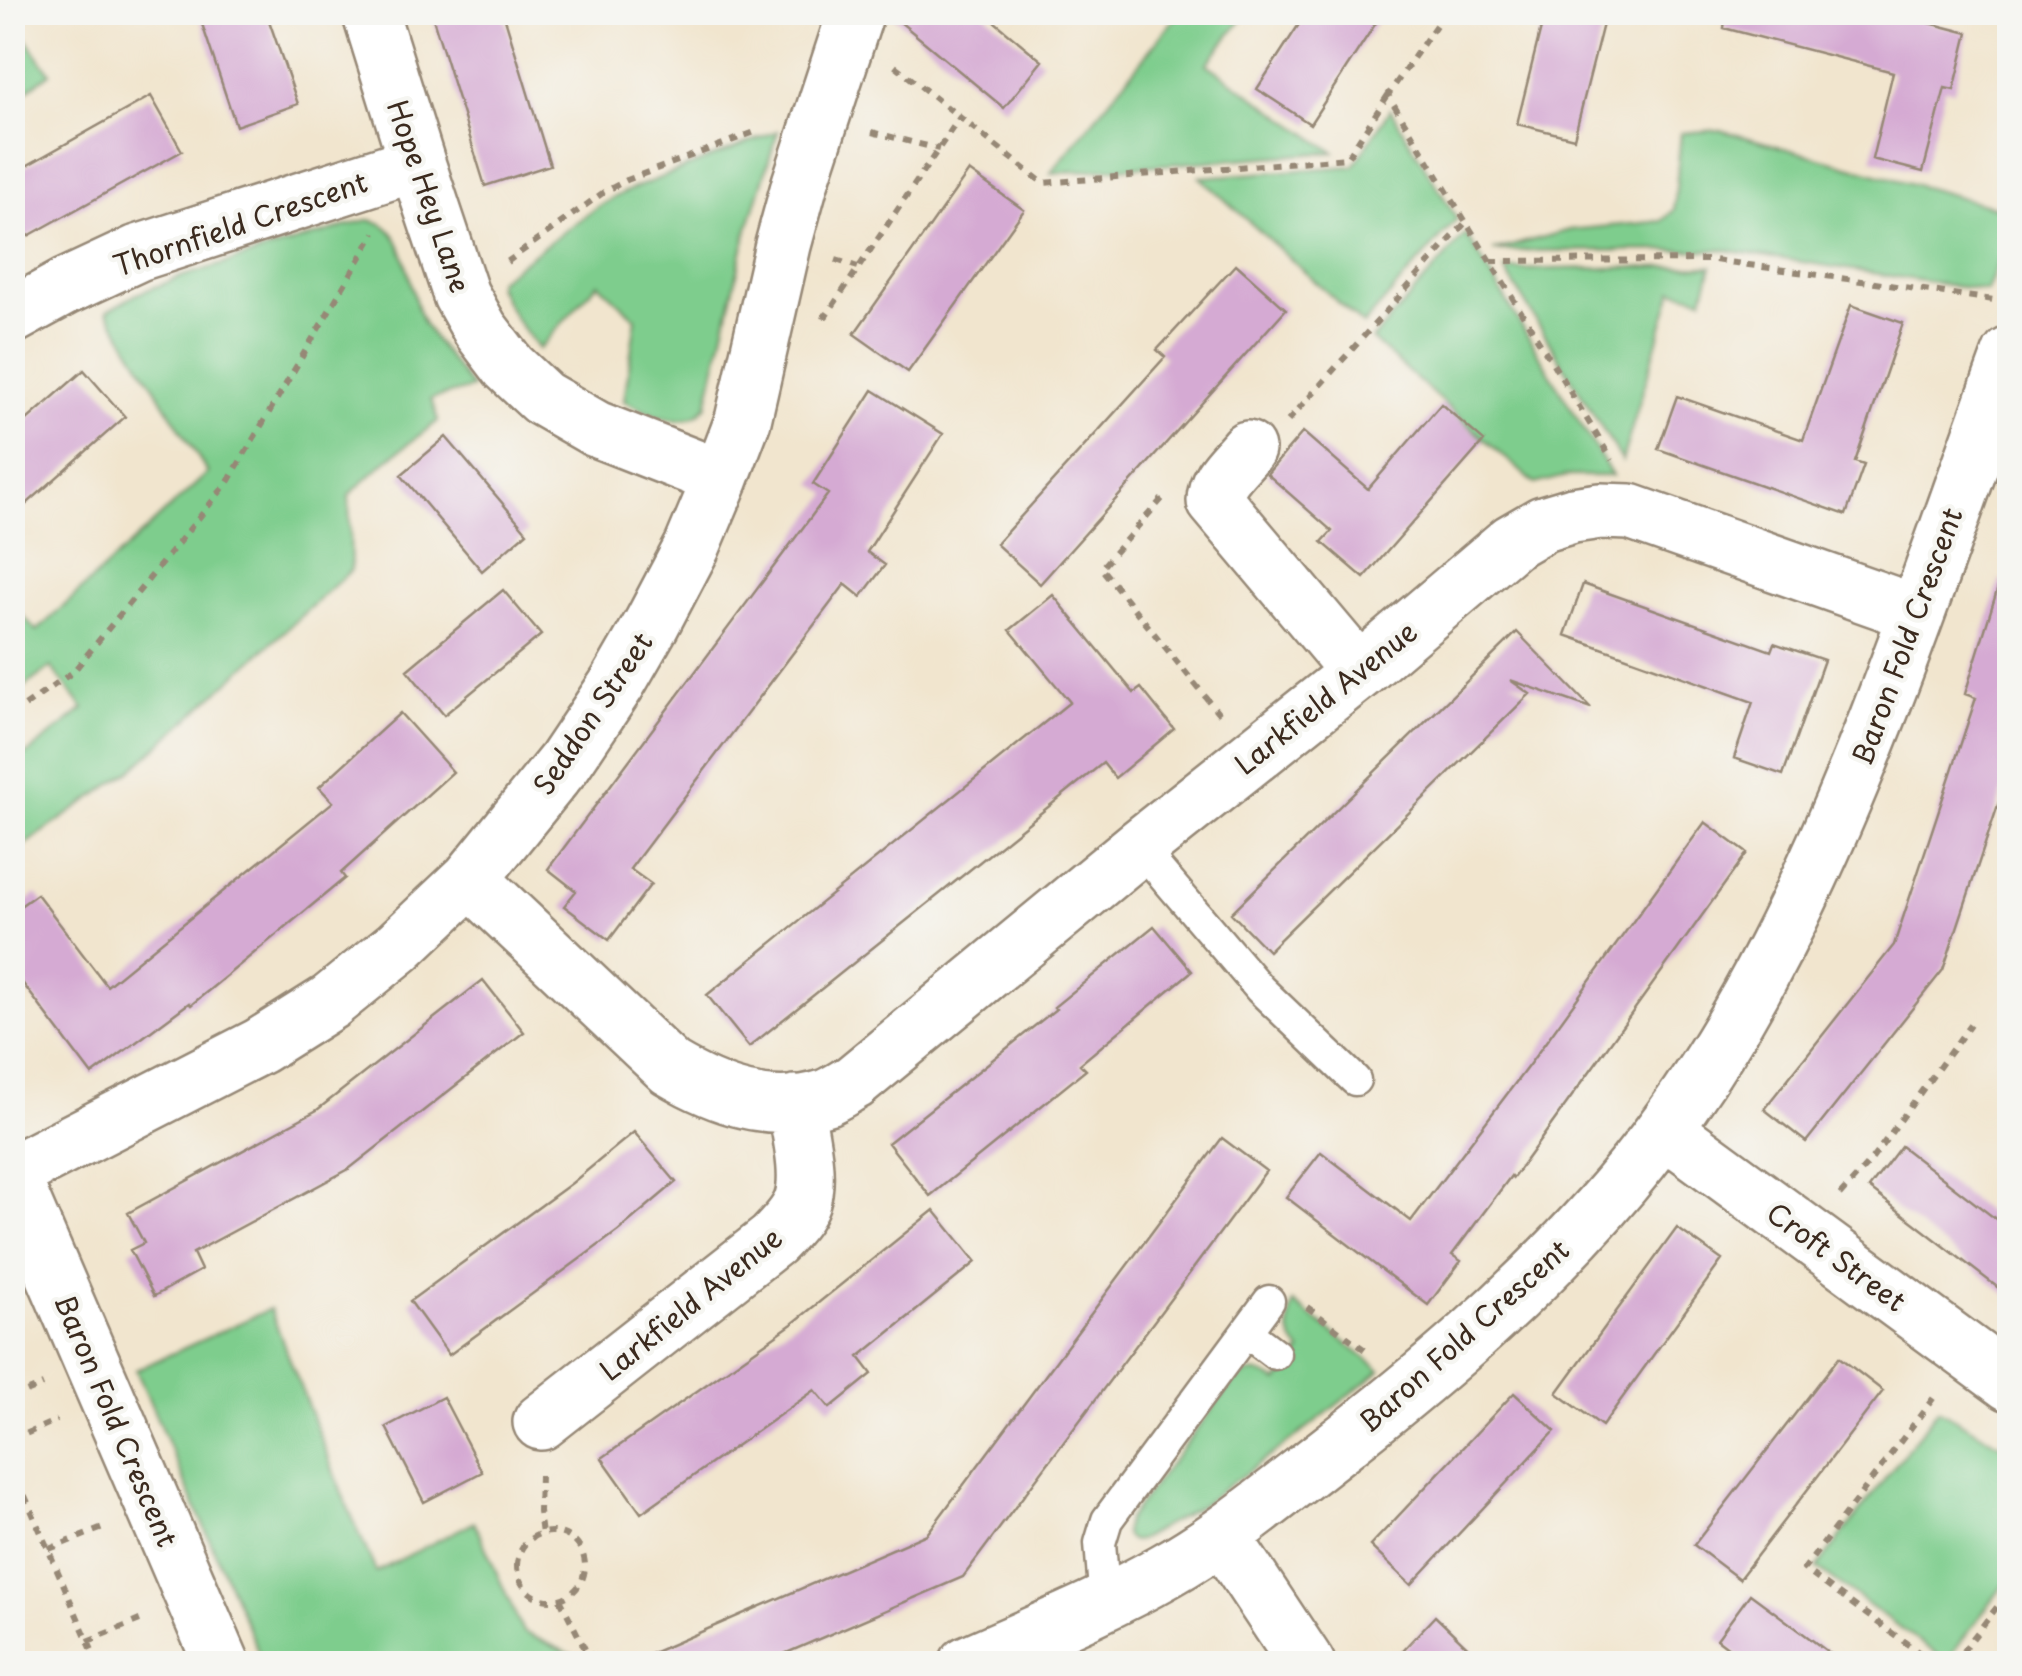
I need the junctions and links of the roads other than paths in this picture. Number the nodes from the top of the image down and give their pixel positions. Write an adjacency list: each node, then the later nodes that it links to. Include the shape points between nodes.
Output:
1 (370, 12): 3 (street, Hope Hey Lane)
2 (853, 21): 7 (street, Seddon Street, via 800,183 743,420)
3 (417, 163): 4 (street, Thornfield Crescent, via 138,252); 7 (street, Hope Hey Lane, via 461,295 510,368 542,398 596,429)
4 (12, 316)
5 (2010, 355): 8 (street, Baron Fold Crescent)
6 (1231, 470): 9 (street, via 1216,501)
7 (722, 478): 11 (street, Seddon Street, via 692,548 617,684)
8 (1916, 612): 9 (street, Larkfield Avenue, via 1630,512 1600,510 1543,524 1512,542); 14 (street, Baron Fold Crescent, via 1824,849 1774,951)
9 (1358, 672): 10 (street, Larkfield Avenue)
10 (1139, 847): 12 (lane, via 1260,988); 13 (street, Larkfield Avenue, via 854,1082)
11 (470, 880): 13 (street, Larkfield Avenue, via 670,1068 738,1100); 15 (street, Seddon Street, via 330,1002 260,1046)
12 (1355, 1080)
13 (795, 1103): 20 (street, Larkfield Avenue, via 806,1180 789,1224)
14 (1664, 1129): 19 (street, Croft Street); 21 (street, Baron Fold Crescent, via 1526,1286 1415,1386)
15 (12, 1175): 23 (street, Baron Fold Crescent)
16 (1269, 1301): 17 (lane)
17 (1246, 1332): 18 (lane); 22 (lane, via 1107,1520 1100,1542)
18 (1275, 1354)
19 (1989, 1368)
20 (541, 1422)
21 (1222, 1536): 22 (street, Baron Fold Crescent); 25 (street)
22 (1105, 1602): 24 (street, Baron Fold Crescent)
23 (222, 1664)
24 (968, 1664)
25 (1307, 1664)

